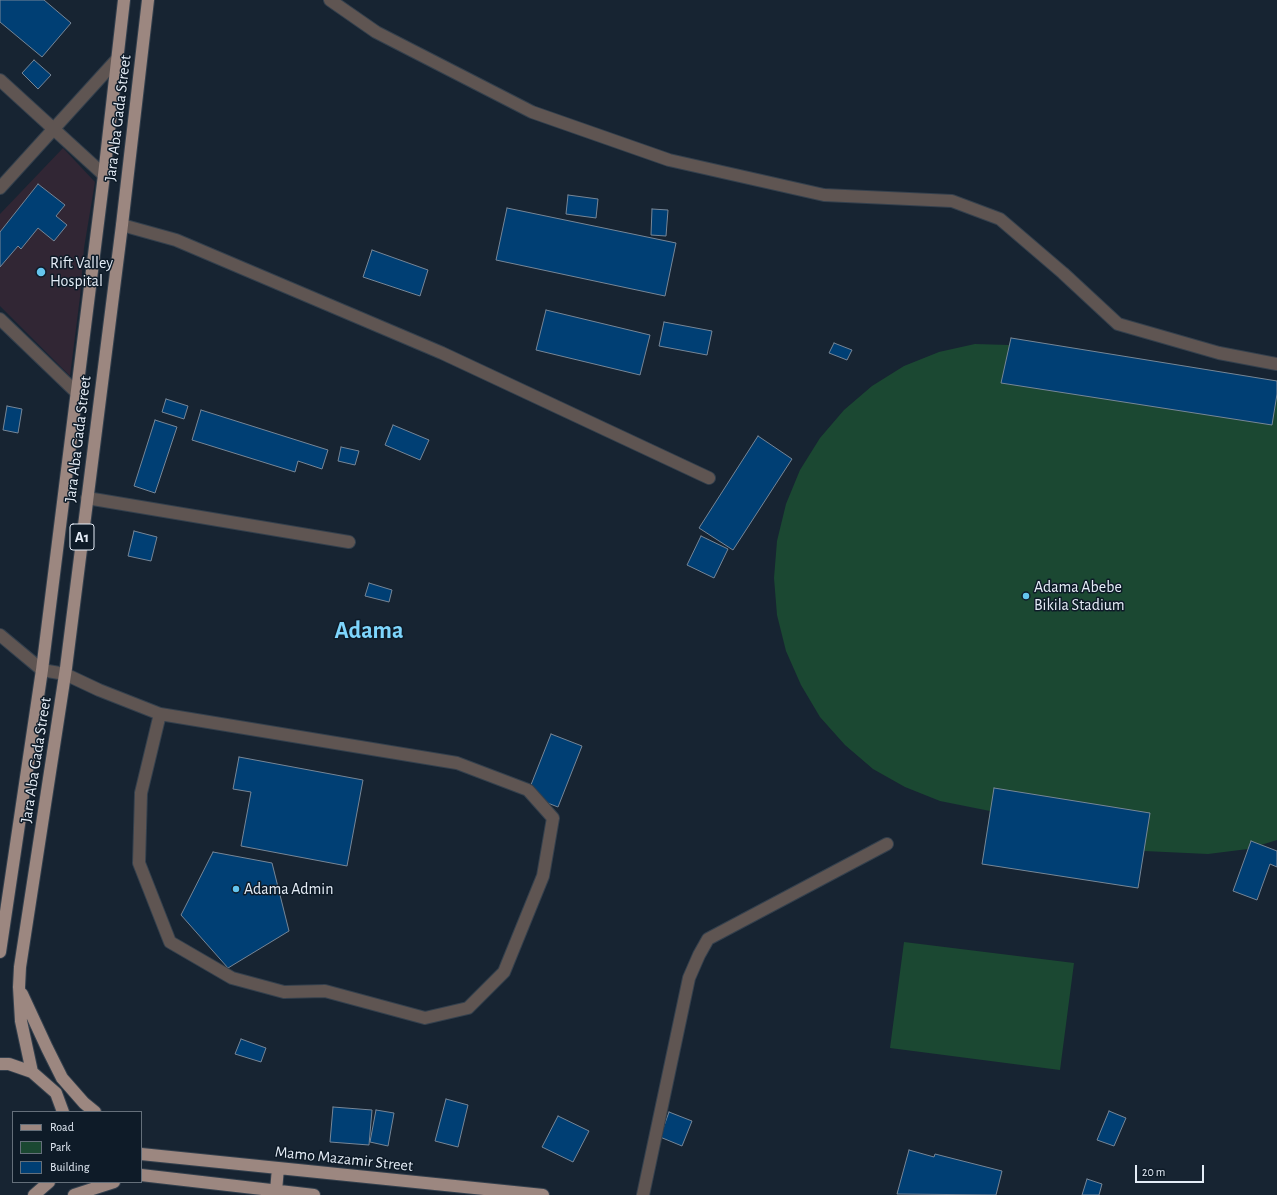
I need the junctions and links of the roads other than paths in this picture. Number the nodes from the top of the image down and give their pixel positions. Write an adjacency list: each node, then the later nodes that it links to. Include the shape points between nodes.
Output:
1 (124, 0): 4 (main road, Jara Aba Gada Street / A1)
2 (148, 0): 9 (main road, Jara Aba Gada Street / A1)
3 (330, 0): 11 (street, via 376,32 532,112 670,160 824,194 959,203 1000,219 1118,324 1219,353)
4 (119, 57): 6 (street); 7 (main road, Jara Aba Gada Street / A1)
5 (0, 80): 6 (street)
6 (54, 129): 7 (street); 8 (street)
7 (104, 175): 12 (main road, Jara Aba Gada Street / A1)
8 (0, 188)
9 (122, 225): 13 (street, via 176,240 435,350); 14 (main road, Jara Aba Gada Street / A1)
10 (0, 319): 12 (street)
11 (1277, 364)
12 (77, 393): 17 (main road, Jara Aba Gada Street / A1)
13 (708, 478)
14 (87, 498): 15 (street); 18 (main road, Jara Aba Gada Street / A1)
15 (349, 542)
16 (0, 635): 17 (street)
17 (42, 670): 18 (street); 21 (main road, Jara Aba Gada Street / A1)
18 (66, 674): 19 (street); 24 (main road, Jara Aba Gada Street / A1)
19 (160, 714): 19 (street, via 140,793 139,863 170,942 232,978 284,992 325,991 425,1018 468,1008 504,972 543,876 553,818 528,790 457,763)
20 (887, 844): 40 (street, via 708,940 689,978)
21 (4, 905): 22 (main road, Jara Aba Gada Street / A1)
22 (1, 936): 23 (main road, Jara Aba Gada Street / A1)
23 (0, 952)
24 (18, 987): 26 (main road, Jara Aba Gada Street / A1, via 21,1021); 28 (main road, via 62,1078)
25 (0, 1064): 26 (main road, via 9,1064)
26 (32, 1072): 27 (main road, via 56,1093)
27 (63, 1111)
28 (94, 1111)
29 (142, 1153): 30 (main road, Mamo Mazamir Street)
30 (278, 1168): 35 (main road); 39 (main road, Mamo Mazamir Street)
31 (142, 1176): 34 (main road)
32 (48, 1183): 36 (main road)
33 (111, 1183): 37 (main road)
34 (234, 1191): 35 (main road)
35 (276, 1191): 38 (main road)
36 (34, 1195)
37 (74, 1195)
38 (314, 1195)
39 (543, 1195)
40 (643, 1195)

